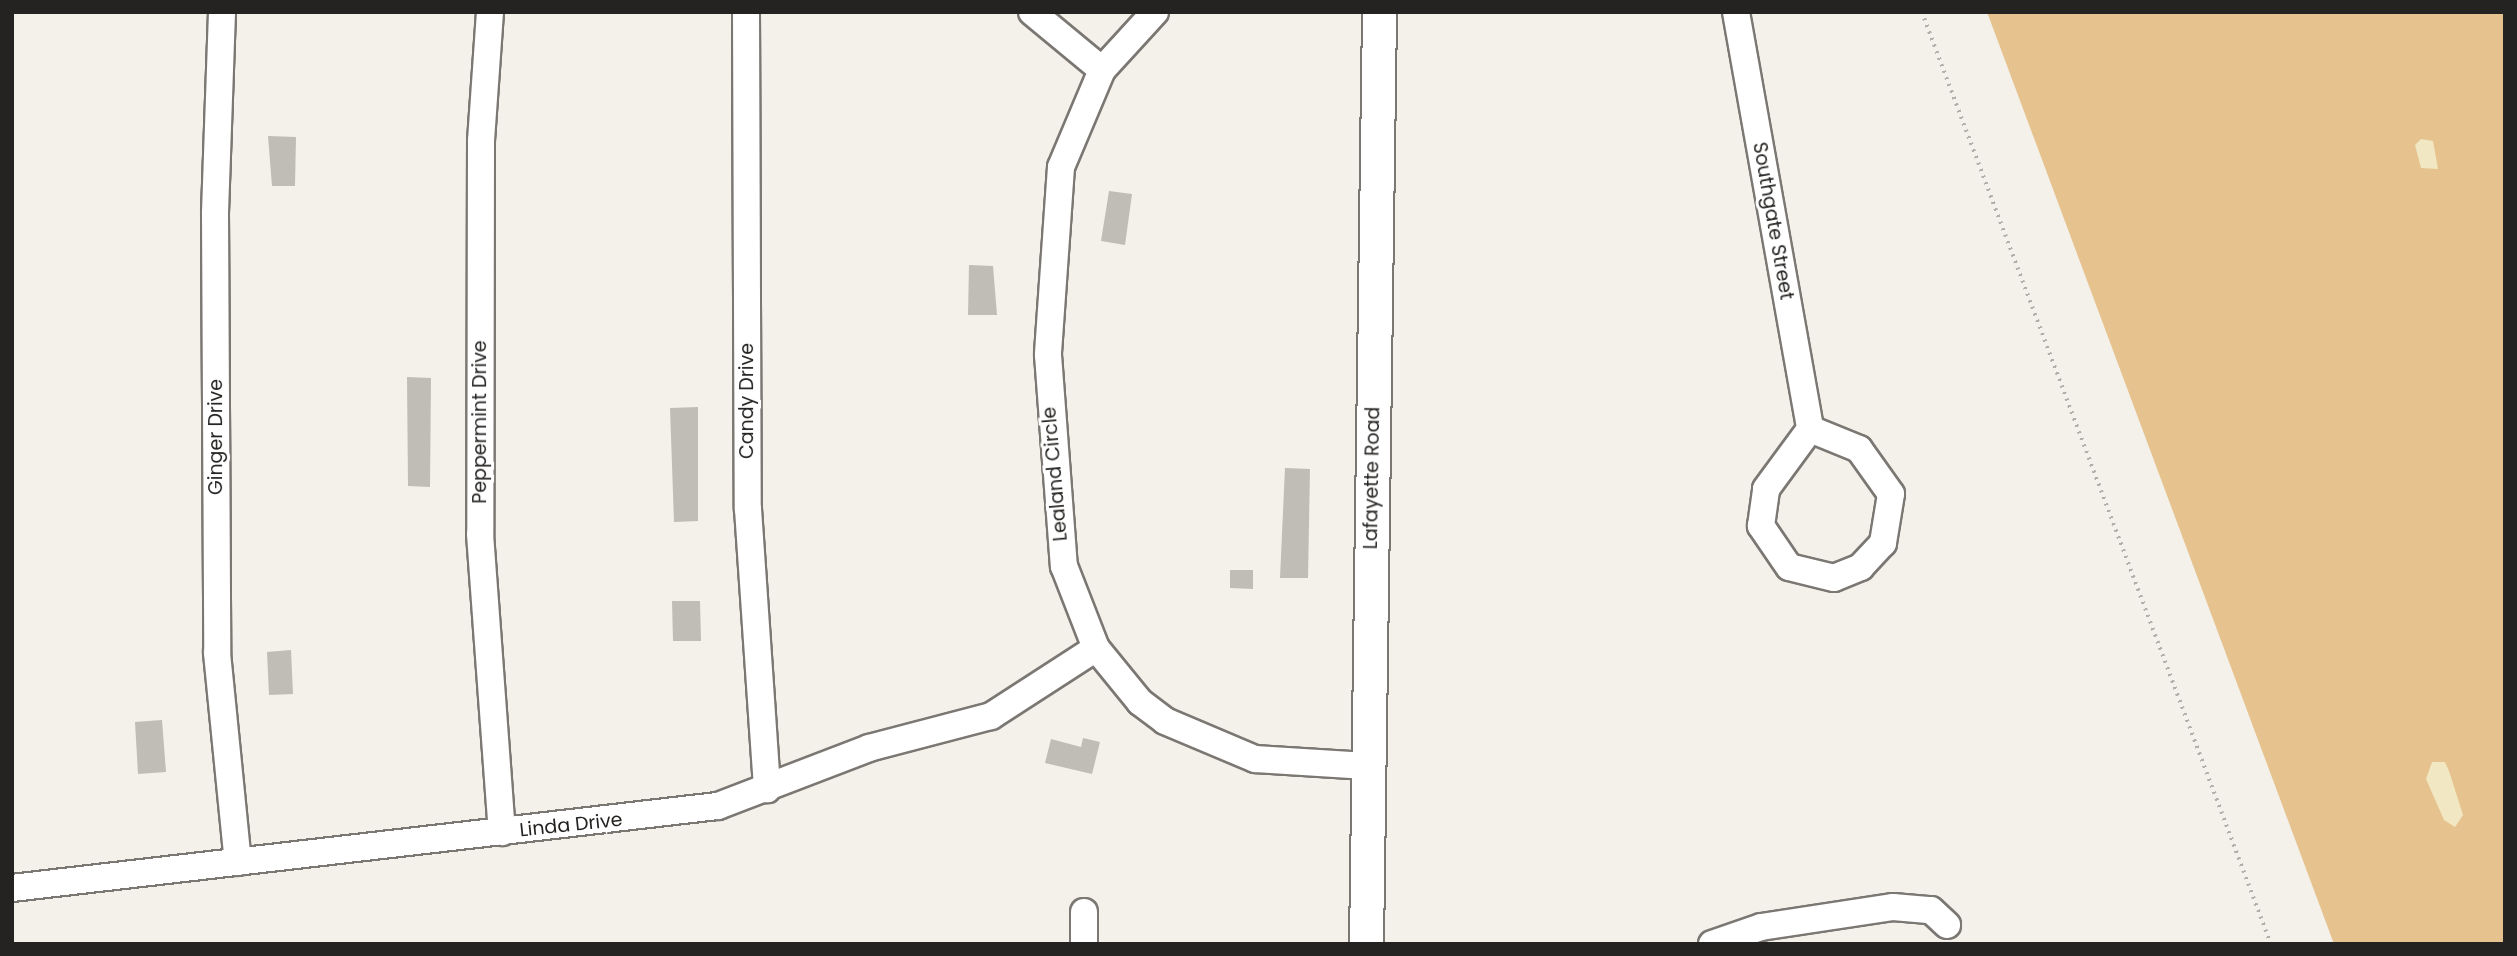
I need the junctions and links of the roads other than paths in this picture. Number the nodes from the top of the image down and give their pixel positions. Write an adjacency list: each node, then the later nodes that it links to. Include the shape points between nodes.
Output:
1 (222, 12): 14 (street, Ginger Drive, via 215,188 217,653)
2 (490, 12): 13 (street, Peppermint Drive, via 481,141 480,534)
3 (746, 12): 12 (street, Candy Drive, via 748,509)
4 (1032, 12): 8 (street)
5 (1155, 12): 8 (street, Lealand Circle)
6 (1379, 12): 11 (main road, Lafayette Road)
7 (1736, 12): 9 (street, Southgate Street)
8 (1102, 70): 10 (street, Lealand Circle, via 1062,167 1048,355 1057,527 1078,611)
9 (1810, 429): 9 (street, via 1766,489 1761,526 1789,567 1834,578 1861,567 1883,543 1891,494 1859,449)
10 (1096, 648): 11 (street, Lealand Circle, via 1140,702 1194,737 1255,759); 12 (street, Linda Drive, via 991,716 869,748)
11 (1367, 766): 19 (main road, Lafayette Road)
12 (767, 789): 13 (street, Linda Drive, via 718,806)
13 (502, 832): 14 (street, Linda Drive)
14 (238, 862): 15 (street, Linda Drive)
15 (12, 888)
16 (1084, 912): 18 (street)
17 (1947, 925): 20 (street, via 1931,910 1893,907 1761,927)
18 (1084, 944)
19 (1366, 944)
20 (1712, 944)

